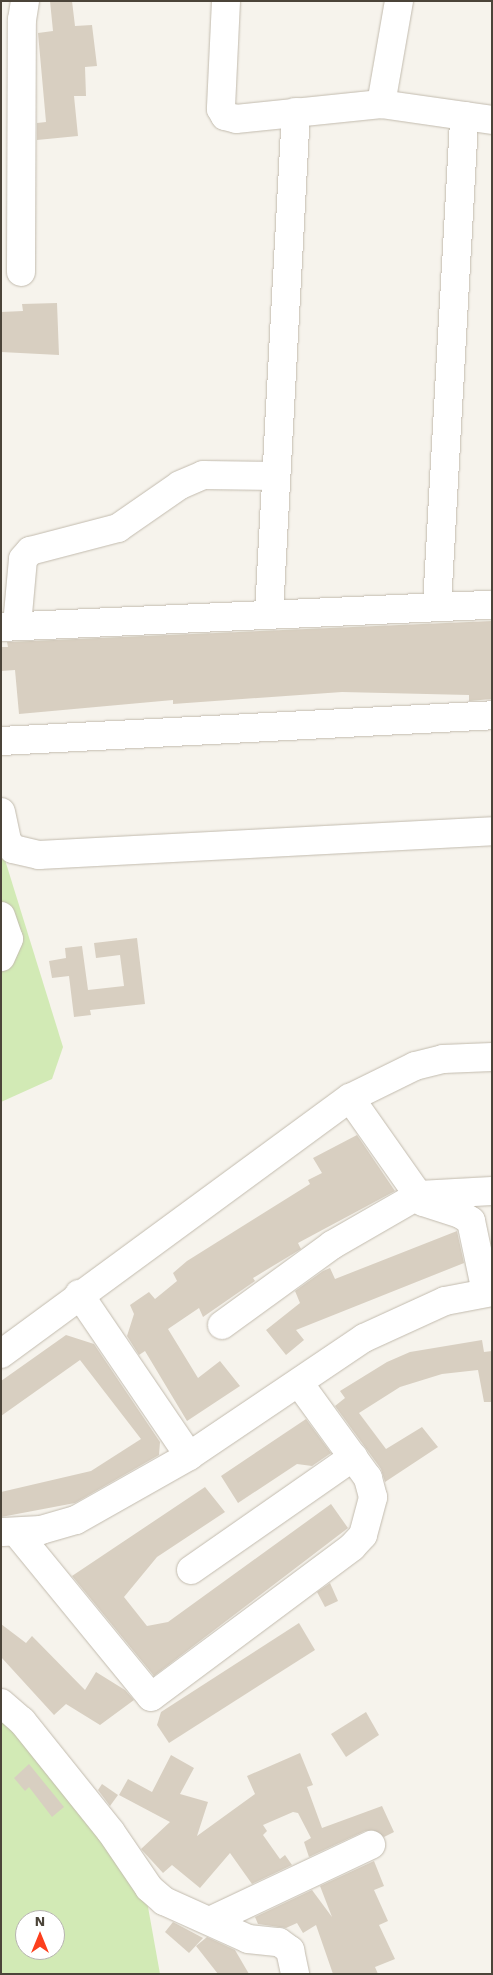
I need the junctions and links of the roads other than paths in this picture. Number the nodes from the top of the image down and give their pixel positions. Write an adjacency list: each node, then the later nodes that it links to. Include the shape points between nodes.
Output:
1 (25, 1): 8 (street, via 22,20)
2 (226, 1): 5 (street, via 221,109 225,116 236,119)
3 (399, 1): 4 (street)
4 (381, 104): 5 (street); 6 (street)
5 (296, 112): 9 (street)
6 (464, 116): 7 (street); 10 (street)
7 (492, 120)
8 (21, 272)
9 (276, 476): 12 (street); 13 (street, via 203,475 180,485 118,528 30,551 23,559)
10 (437, 605): 11 (street); 12 (street)
11 (492, 605)
12 (269, 613): 13 (street)
13 (9, 626)
14 (492, 715): 15 (street)
15 (1, 741)
16 (1, 812): 17 (street, via 7,841 12,849 38,855)
17 (492, 831)
18 (1, 916): 19 (street, via 9,939)
19 (1, 957)
20 (492, 1057): 21 (street, via 443,1059 415,1066)
21 (350, 1098): 23 (street); 25 (street)
22 (492, 1191): 23 (street)
23 (419, 1196): 24 (street, via 437,1209 460,1214 471,1221); 26 (street, via 332,1245)
24 (489, 1292): 28 (street, via 445,1301 410,1315 364,1338)
25 (79, 1294): 27 (street); 29 (street)
26 (222, 1324)
27 (1, 1354)
28 (299, 1383): 29 (street); 30 (street)
29 (189, 1456): 31 (street, via 76,1520 41,1530)
30 (353, 1457): 31 (street, via 368,1478 373,1497 363,1535 352,1548 151,1697); 32 (street)
31 (9, 1532)
32 (191, 1570)
33 (1, 1703): 35 (street, via 22,1721 111,1832 149,1888 164,1901)
34 (371, 1844): 35 (street)
35 (212, 1920): 36 (street, via 248,1939 279,1942 290,1950)
36 (295, 1974)

